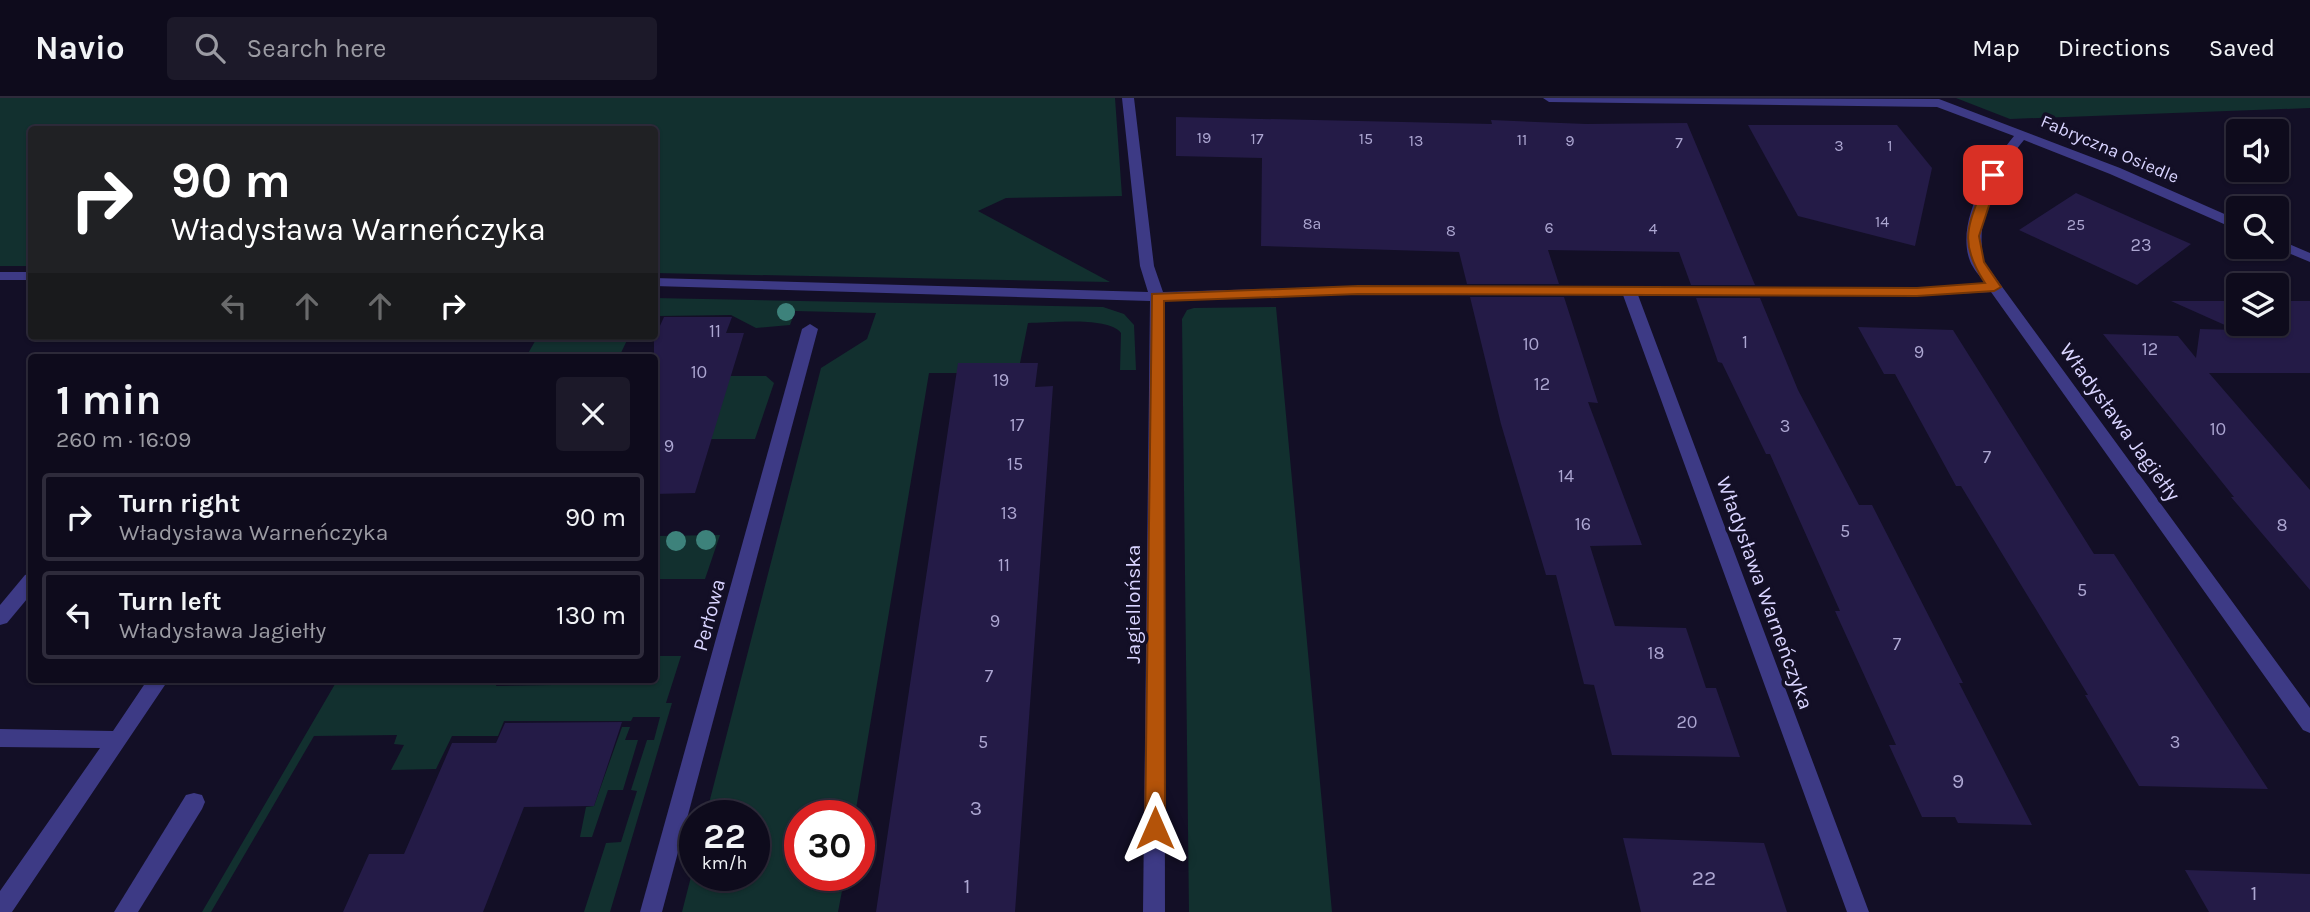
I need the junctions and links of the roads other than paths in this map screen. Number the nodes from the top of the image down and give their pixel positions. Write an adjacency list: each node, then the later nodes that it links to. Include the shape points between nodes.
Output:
1 (1128, 98): 12 (street, Jagiellońska, via 1147,266)
2 (1549, 98): 3 (street, Fabryczna Osiedle, via 1926,101)
3 (2022, 134): 4 (street, Fabryczna Osiedle); 10 (street, Władysława Jagiełły, via 1993,175 1973,236 1977,262)
4 (2226, 220)
5 (2289, 248): 6 (street)
6 (2310, 258)
7 (0, 276): 8 (street)
8 (28, 276)
9 (658, 282): 12 (street)
10 (1994, 287): 11 (street, via 1917,292); 17 (street, Władysława Jagiełły)
11 (1629, 290): 12 (street, via 1358,290); 25 (street, Władysława Warneńczyka)
12 (1157, 297): 24 (street, Jagiellońska)
13 (810, 329): 23 (street, Perłowa)
14 (28, 585): 15 (street)
15 (0, 618)
16 (156, 683): 19 (street)
17 (2310, 724)
18 (0, 738): 19 (street)
19 (118, 740): 21 (street)
20 (194, 802): 22 (street)
21 (0, 910)
22 (125, 912)
23 (651, 912)
24 (1154, 912)
25 (1858, 912)

